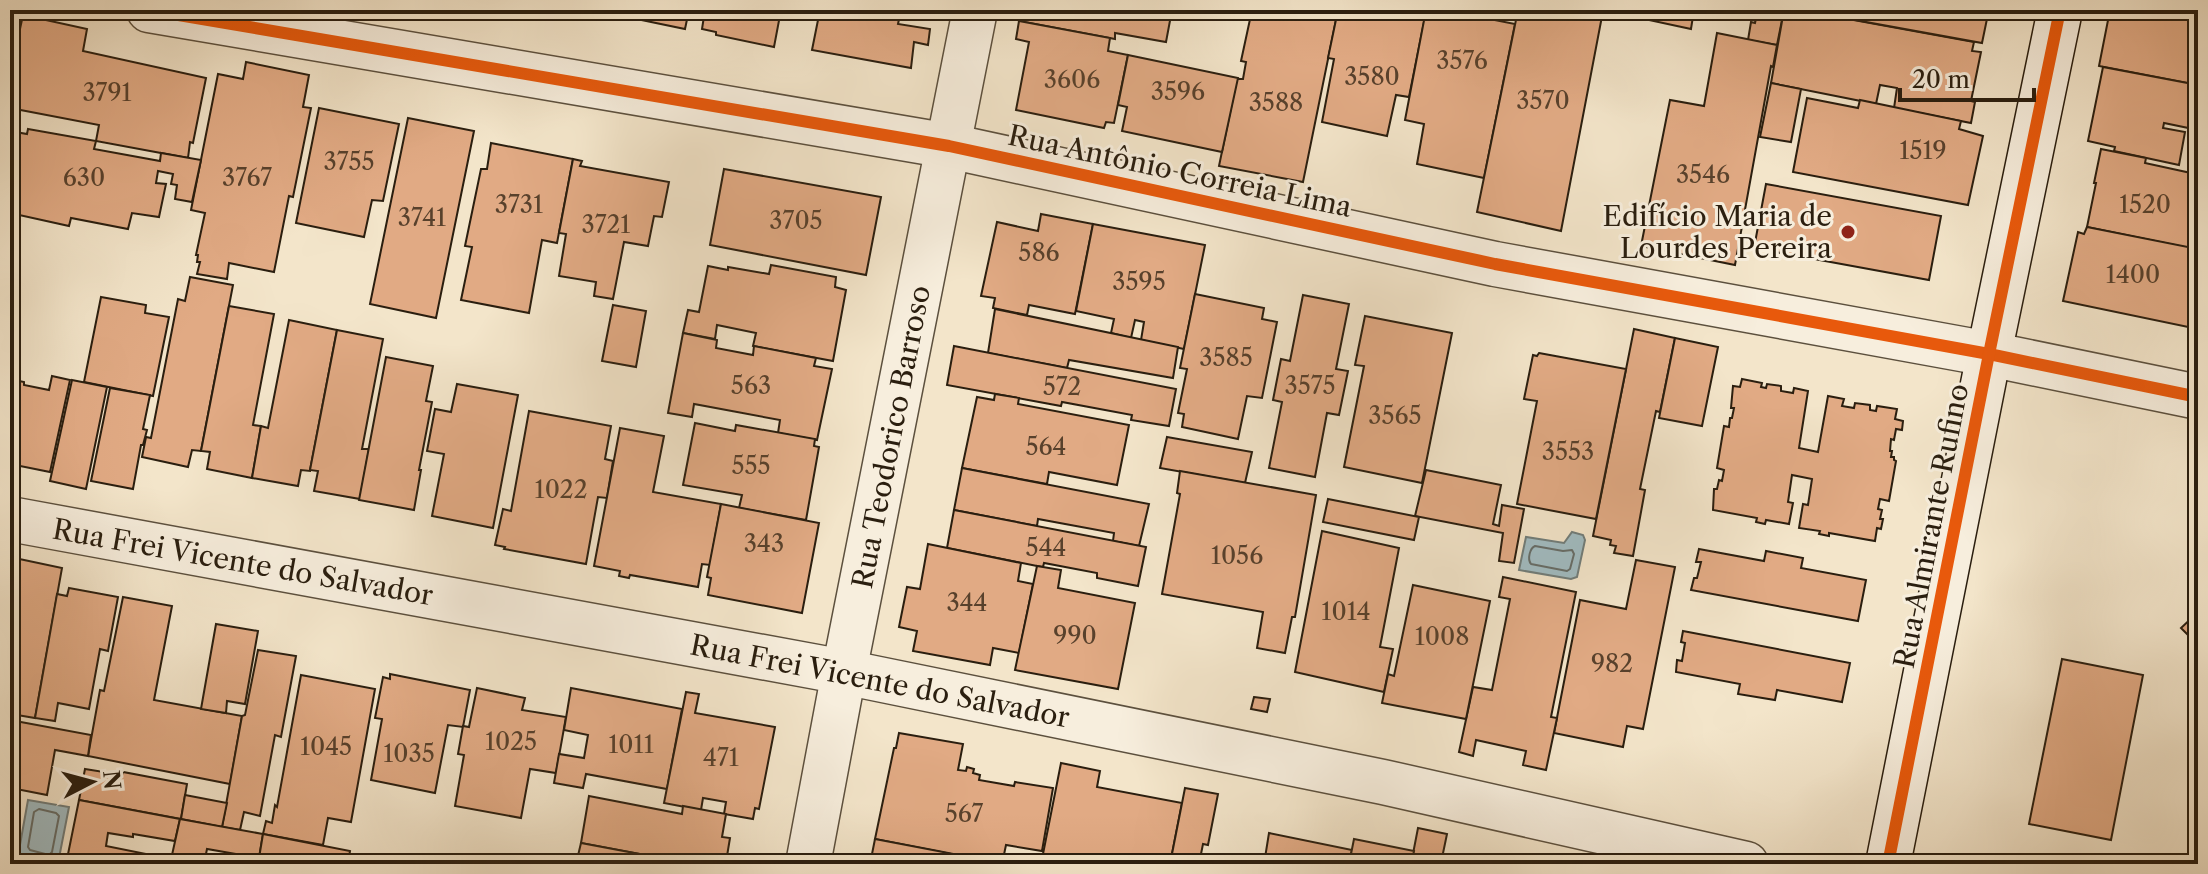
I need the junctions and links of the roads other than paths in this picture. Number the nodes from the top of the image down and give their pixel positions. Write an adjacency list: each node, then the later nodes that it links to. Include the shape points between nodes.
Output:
1 (149, 10): 4 (street, Rua Antônio Correia Lima)
2 (975, 10): 4 (street, Rua Teodorico Barroso)
3 (2060, 10): 5 (street, Rua Almirante Rufino)
4 (949, 146): 5 (street, Rua Antônio Correia Lima, via 1495,264); 8 (street, Rua Teodorico Barroso)
5 (1989, 354): 6 (street, Rua Antônio Correia Lima); 11 (street, Rua Almirante Rufino)
6 (2198, 397)
7 (10, 519): 8 (street, Rua Frei Vicente do Salvador)
8 (844, 672): 9 (street, Rua Teodorico Barroso); 10 (street, Rua Frei Vicente do Salvador, via 1383,782)
9 (808, 864)
10 (1746, 864)
11 (1888, 864)

